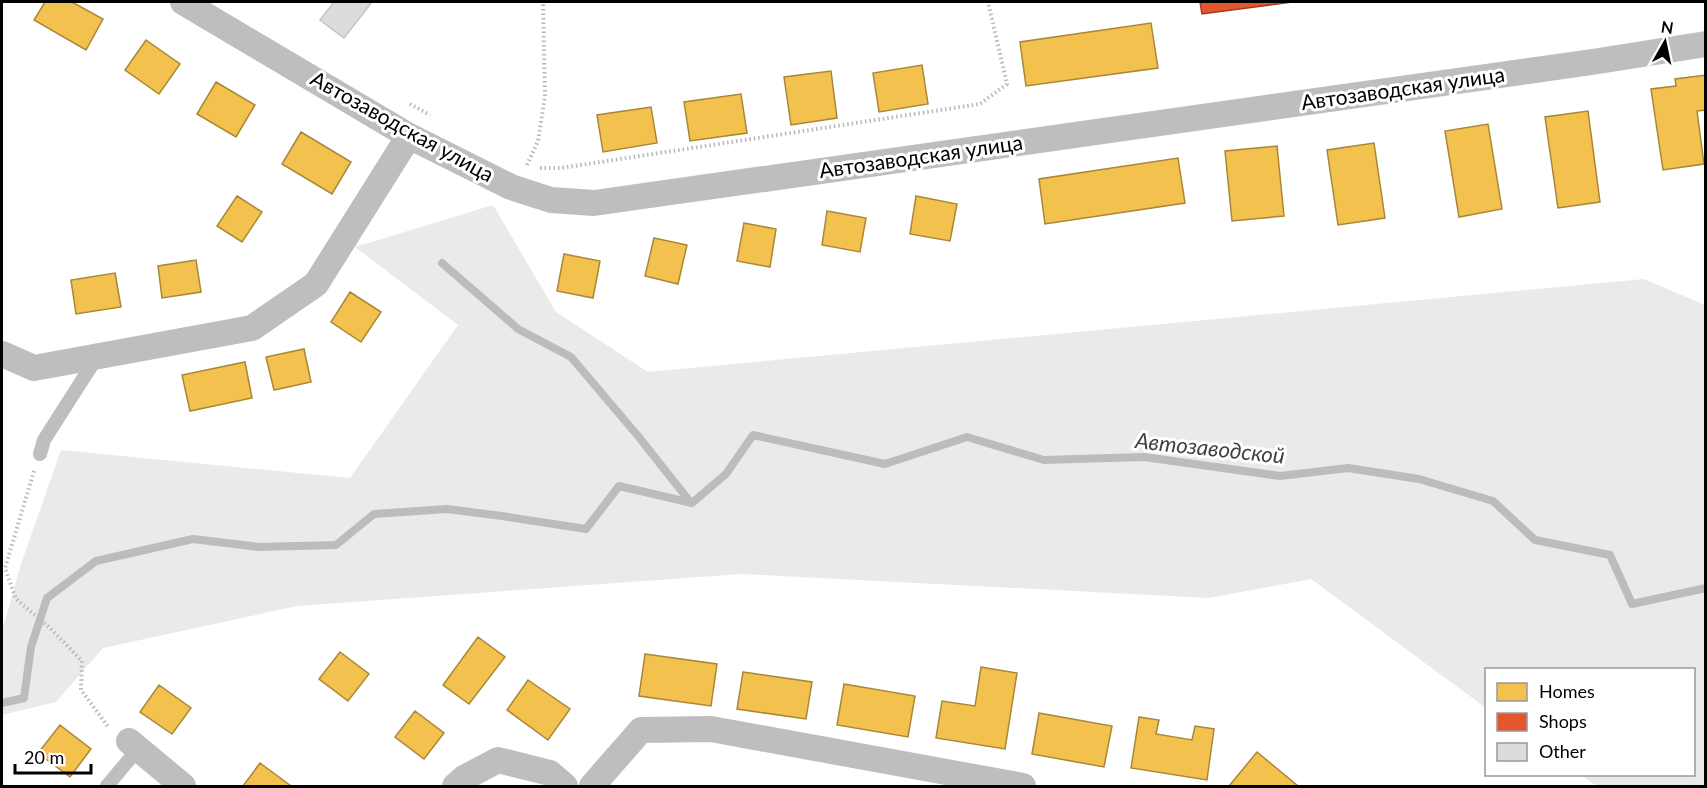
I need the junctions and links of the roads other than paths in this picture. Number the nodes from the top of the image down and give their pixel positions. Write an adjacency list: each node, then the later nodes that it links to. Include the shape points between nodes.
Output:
1 (183, 2): 3 (street, Автозаводская улица)
2 (1706, 44): 3 (street, Автозаводская улица, via 594,203 551,200 511,187)
3 (409, 136): 5 (street, via 316,284 252,328)
4 (2, 354): 5 (street, via 34,368)
5 (97, 357): 6 (lane, via 44,440)
6 (40, 453)
7 (134, 745): 8 (lane); 9 (street)
8 (107, 786)
9 (183, 786)
10 (455, 786): 11 (street, via 464,777 498,760 550,773)
11 (565, 786)
12 (592, 786): 13 (street, via 641,730 711,729)
13 (1023, 786)

